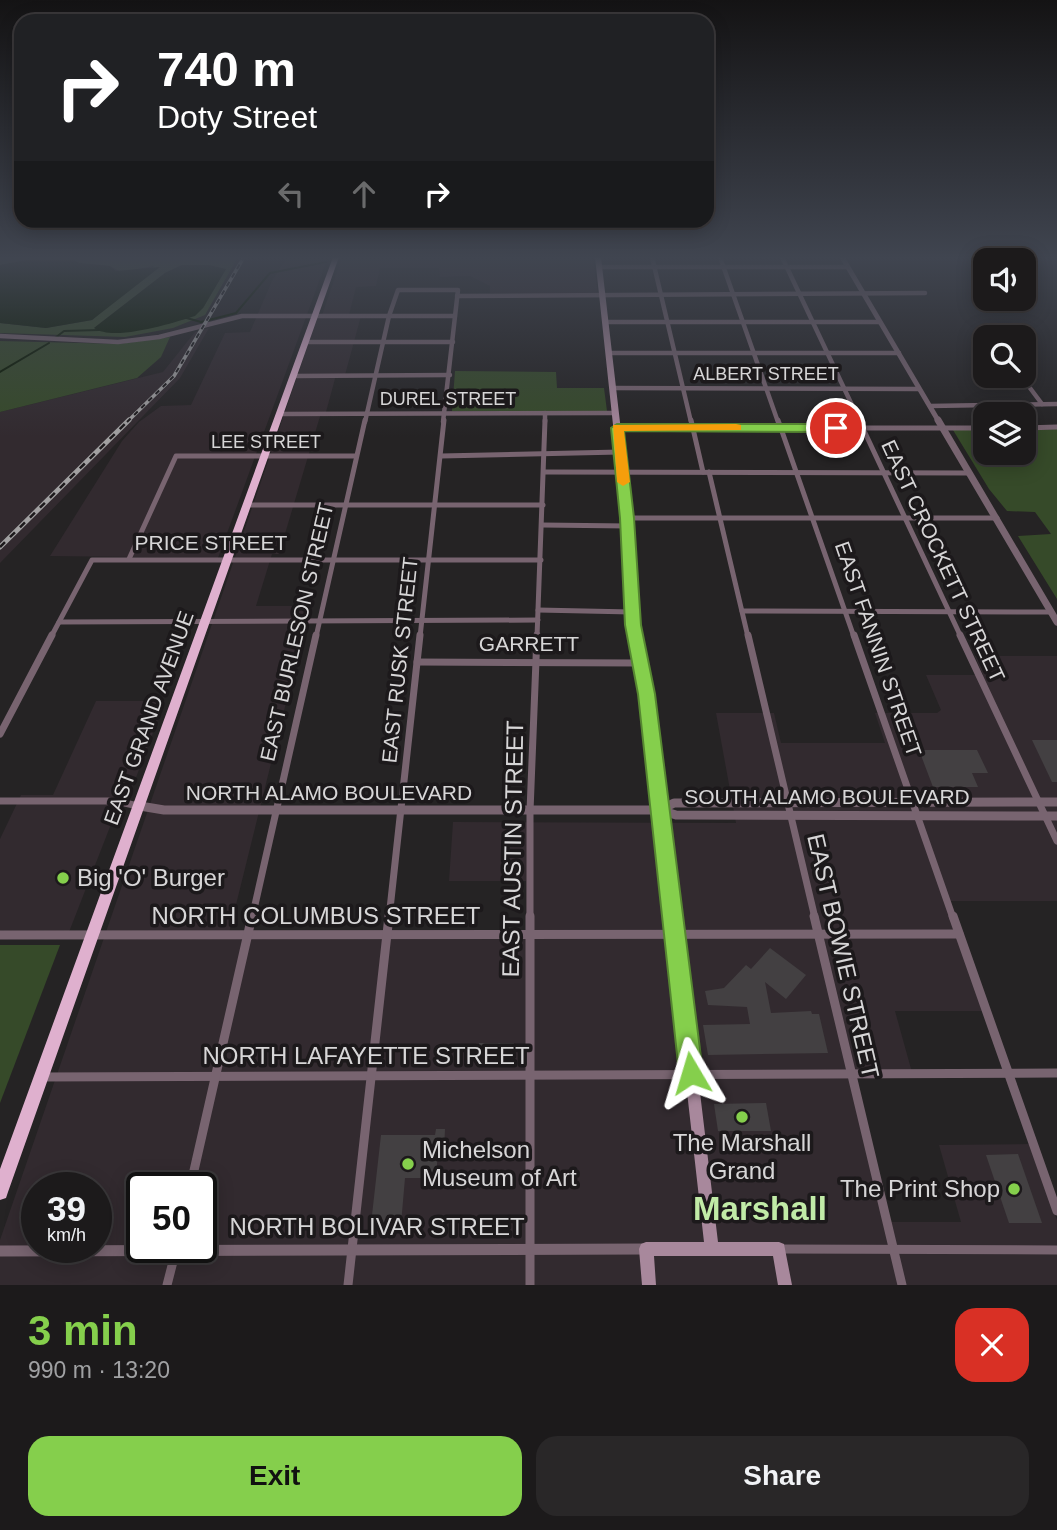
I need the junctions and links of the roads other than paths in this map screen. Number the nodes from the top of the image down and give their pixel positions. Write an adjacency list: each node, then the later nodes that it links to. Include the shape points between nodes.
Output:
1 (389, 316): 17 (street, EAST BURLESON STREET)
2 (455, 316): 18 (street, EAST RUSK STREET)
3 (240, 317): 15 (street, via 118,342)
4 (316, 317): 16 (highway, EAST GRAND AVENUE)
5 (605, 317): 10 (main road)
6 (666, 317): 11 (street, EAST BOWIE STREET)
7 (741, 317): 12 (street, EAST FANNIN STREET)
8 (811, 317): 13 (street, EAST CROCKETT STREET)
9 (877, 317): 14 (street)
10 (606, 322): 11 (street); 19 (main road)
11 (667, 322): 12 (street); 20 (street, EAST BOWIE STREET)
12 (743, 322): 13 (street); 21 (street, EAST FANNIN STREET)
13 (813, 322): 14 (street); 22 (street, EAST CROCKETT STREET)
14 (880, 322): 23 (street)
15 (0, 336)
16 (306, 342): 17 (street); 25 (highway, EAST GRAND AVENUE)
17 (383, 342): 18 (street); 26 (street, EAST BURLESON STREET)
18 (453, 342): 24 (street, EAST RUSK STREET)
19 (609, 353): 20 (street); 27 (main road)
20 (673, 353): 21 (street); 28 (street, EAST BOWIE STREET)
21 (755, 353): 22 (street); 29 (street, EAST FANNIN STREET)
22 (828, 353): 23 (street); 30 (street, EAST CROCKETT STREET)
23 (899, 353): 31 (street)
24 (450, 375): 26 (street); 37 (street, EAST RUSK STREET)
25 (294, 376): 26 (street); 38 (highway, EAST GRAND AVENUE)
26 (376, 376): 36 (street, EAST BURLESON STREET)
27 (612, 388): 28 (street, ALBERT STREET); 40 (main road)
28 (681, 388): 29 (street, ALBERT STREET); 43 (street, EAST BOWIE STREET)
29 (767, 388): 30 (street, ALBERT STREET); 44 (street, EAST FANNIN STREET)
30 (844, 388): 31 (street, ALBERT STREET); 45 (street, EAST CROCKETT STREET)
31 (919, 388): 35 (street)
32 (1030, 388): 33 (street)
33 (1042, 404): 34 (street); 35 (street)
34 (1057, 404)
35 (930, 406): 46 (street)
36 (366, 413): 37 (street, DUREL STREET); 38 (street, DUREL STREET); 52 (street, EAST BURLESON STREET)
37 (446, 413): 39 (street, DUREL STREET); 53 (street, EAST RUSK STREET)
38 (280, 414): 51 (highway, EAST GRAND AVENUE)
39 (545, 414): 40 (street, DUREL STREET); 50 (street, EAST AUSTIN STREET)
40 (615, 414): 42 (main road)
41 (1057, 427): 48 (street)
42 (617, 428): 43 (street); 49 (main road)
43 (691, 428): 44 (street); 56 (street, EAST BOWIE STREET)
44 (782, 428): 45 (street); 57 (street, EAST FANNIN STREET)
45 (863, 428): 46 (street); 58 (street, EAST CROCKETT STREET)
46 (944, 428): 47 (street); 59 (street)
47 (973, 428)
48 (1036, 428)
49 (620, 452): 50 (street); 55 (main road)
50 (545, 453): 53 (street); 54 (street, EAST AUSTIN STREET)
51 (266, 456): 52 (street, LEE STREET); 60 (highway, EAST GRAND AVENUE); 70 (street, LEE STREET, via 176,456)
52 (356, 456): 61 (street, EAST BURLESON STREET)
53 (441, 456): 62 (street, EAST RUSK STREET)
54 (544, 472): 55 (street); 63 (street, EAST AUSTIN STREET)
55 (622, 472): 56 (street); 68 (main road)
56 (706, 472): 57 (street); 64 (street, EAST BOWIE STREET)
57 (798, 472): 58 (street); 65 (street, EAST FANNIN STREET)
58 (884, 472): 59 (street); 66 (street, EAST CROCKETT STREET)
59 (970, 473): 67 (street)
60 (248, 505): 61 (street); 71 (highway, EAST GRAND AVENUE)
61 (346, 505): 62 (street); 72 (street, EAST BURLESON STREET)
62 (435, 505): 63 (street); 74 (street, EAST RUSK STREET)
63 (543, 505): 69 (street, EAST AUSTIN STREET)
64 (720, 518): 65 (street); 68 (street); 76 (street, EAST BOWIE STREET)
65 (814, 518): 66 (street); 77 (street, EAST FANNIN STREET)
66 (906, 518): 67 (street); 78 (street, EAST CROCKETT STREET)
67 (997, 518): 80 (street)
68 (628, 522): 69 (street); 79 (main road)
69 (542, 525): 73 (street, EAST AUSTIN STREET)
70 (129, 559): 71 (street, PRICE STREET); 82 (street, PRICE STREET, via 92,560)
71 (229, 559): 72 (street, PRICE STREET); 83 (highway, EAST GRAND AVENUE)
72 (332, 559): 74 (street, PRICE STREET); 86 (street, EAST BURLESON STREET)
73 (541, 559): 74 (street, PRICE STREET); 75 (street, EAST AUSTIN STREET)
74 (428, 560): 84 (street, EAST RUSK STREET)
75 (538, 610): 79 (street); 81 (street, EAST AUSTIN STREET)
76 (742, 611): 77 (street); 92 (street, EAST BOWIE STREET)
77 (846, 611): 78 (street); 93 (street, EAST FANNIN STREET)
78 (949, 611): 80 (street); 94 (street, EAST CROCKETT STREET)
79 (632, 612): 89 (main road)
80 (1051, 612): 85 (street)
81 (538, 620): 84 (street); 87 (street, EAST AUSTIN STREET)
82 (60, 622): 83 (street); 90 (street)
83 (206, 622): 86 (street); 96 (highway, EAST GRAND AVENUE)
84 (422, 622): 86 (street); 88 (street, EAST RUSK STREET)
85 (1057, 622)
86 (318, 623): 97 (street, EAST BURLESON STREET)
87 (536, 661): 88 (street, GARRETT); 89 (street, GARRETT); 100 (street, EAST AUSTIN STREET)
88 (417, 662): 98 (street, EAST RUSK STREET)
89 (640, 663): 99 (main road)
90 (0, 734)
91 (0, 801): 96 (street, NORTH ALAMO BOULEVARD, via 116,801)
92 (787, 802): 93 (street, SOUTH ALAMO BOULEVARD); 99 (street, SOUTH ALAMO BOULEVARD, via 674,803); 101 (street, EAST BOWIE STREET)
93 (912, 802): 94 (street, SOUTH ALAMO BOULEVARD); 102 (street, EAST FANNIN STREET)
94 (1039, 802): 95 (street, SOUTH ALAMO BOULEVARD); 103 (street, EAST CROCKETT STREET)
95 (1057, 802)
96 (140, 806): 97 (street, NORTH ALAMO BOULEVARD); 109 (highway, EAST GRAND AVENUE)
97 (276, 810): 98 (street, NORTH ALAMO BOULEVARD); 110 (street, EAST BURLESON STREET)
98 (402, 810): 100 (street, NORTH ALAMO BOULEVARD); 111 (street, EAST RUSK STREET)
99 (660, 810): 100 (street, NORTH ALAMO BOULEVARD); 101 (street, SOUTH ALAMO BOULEVARD, via 676,816); 113 (main road)
100 (530, 811): 112 (street, EAST AUSTIN STREET)
101 (790, 814): 102 (street, SOUTH ALAMO BOULEVARD); 106 (street, EAST BOWIE STREET)
102 (917, 815): 103 (street, SOUTH ALAMO BOULEVARD); 107 (street, EAST FANNIN STREET)
103 (1045, 816): 104 (street, SOUTH ALAMO BOULEVARD); 105 (street, EAST CROCKETT STREET)
104 (1057, 816)
105 (1057, 841)
106 (818, 934): 107 (street, NORTH COLUMBUS STREET); 113 (street, NORTH COLUMBUS STREET); 115 (street, EAST BOWIE STREET)
107 (959, 934): 116 (street, EAST FANNIN STREET)
108 (0, 935): 109 (street, NORTH COLUMBUS STREET)
109 (92, 935): 110 (street, NORTH COLUMBUS STREET); 121 (highway, EAST GRAND AVENUE)
110 (248, 935): 111 (street, NORTH COLUMBUS STREET); 120 (street, EAST BURLESON STREET)
111 (388, 935): 112 (street, NORTH COLUMBUS STREET); 119 (street, EAST RUSK STREET)
112 (530, 935): 113 (street, NORTH COLUMBUS STREET); 118 (street, EAST AUSTIN STREET)
113 (675, 935): 114 (main road)
114 (691, 1073): 115 (street, NORTH LAFAYETTE STREET); 118 (street, NORTH LAFAYETTE STREET); 127 (main road)
115 (851, 1073): 116 (street, NORTH LAFAYETTE STREET); 132 (street, EAST BOWIE STREET)
116 (1008, 1073): 117 (street, NORTH LAFAYETTE STREET); 124 (street, EAST FANNIN STREET)
117 (1057, 1073)
118 (530, 1074): 119 (street, NORTH LAFAYETTE STREET); 130 (street, EAST AUSTIN STREET)
119 (372, 1075): 120 (street, NORTH LAFAYETTE STREET); 129 (street, EAST RUSK STREET)
120 (215, 1076): 121 (street, NORTH LAFAYETTE STREET); 122 (street, EAST BURLESON STREET)
121 (41, 1077): 123 (highway, EAST GRAND AVENUE)
122 (194, 1172)
123 (0, 1192)
124 (1057, 1211)
125 (217, 1249): 129 (street, NORTH BOLIVAR STREET)
126 (646, 1249): 127 (main road, NORTH BOLIVAR STREET); 130 (street, NORTH BOLIVAR STREET); 139 (main road)
127 (712, 1249): 131 (main road, NORTH BOLIVAR STREET)
128 (126, 1250): 134 (street, NORTH BOLIVAR STREET)
129 (352, 1250): 130 (street, NORTH BOLIVAR STREET); 137 (street, EAST RUSK STREET)
130 (530, 1250): 138 (street, EAST AUSTIN STREET)
131 (779, 1250): 132 (street); 140 (main road)
132 (893, 1250): 133 (street); 141 (street, EAST BOWIE STREET)
133 (1057, 1250)
134 (0, 1251)
135 (172, 1263): 136 (street)
136 (167, 1285)
137 (348, 1285)
138 (530, 1285)
139 (649, 1285)
140 (785, 1285)
141 (901, 1285)

